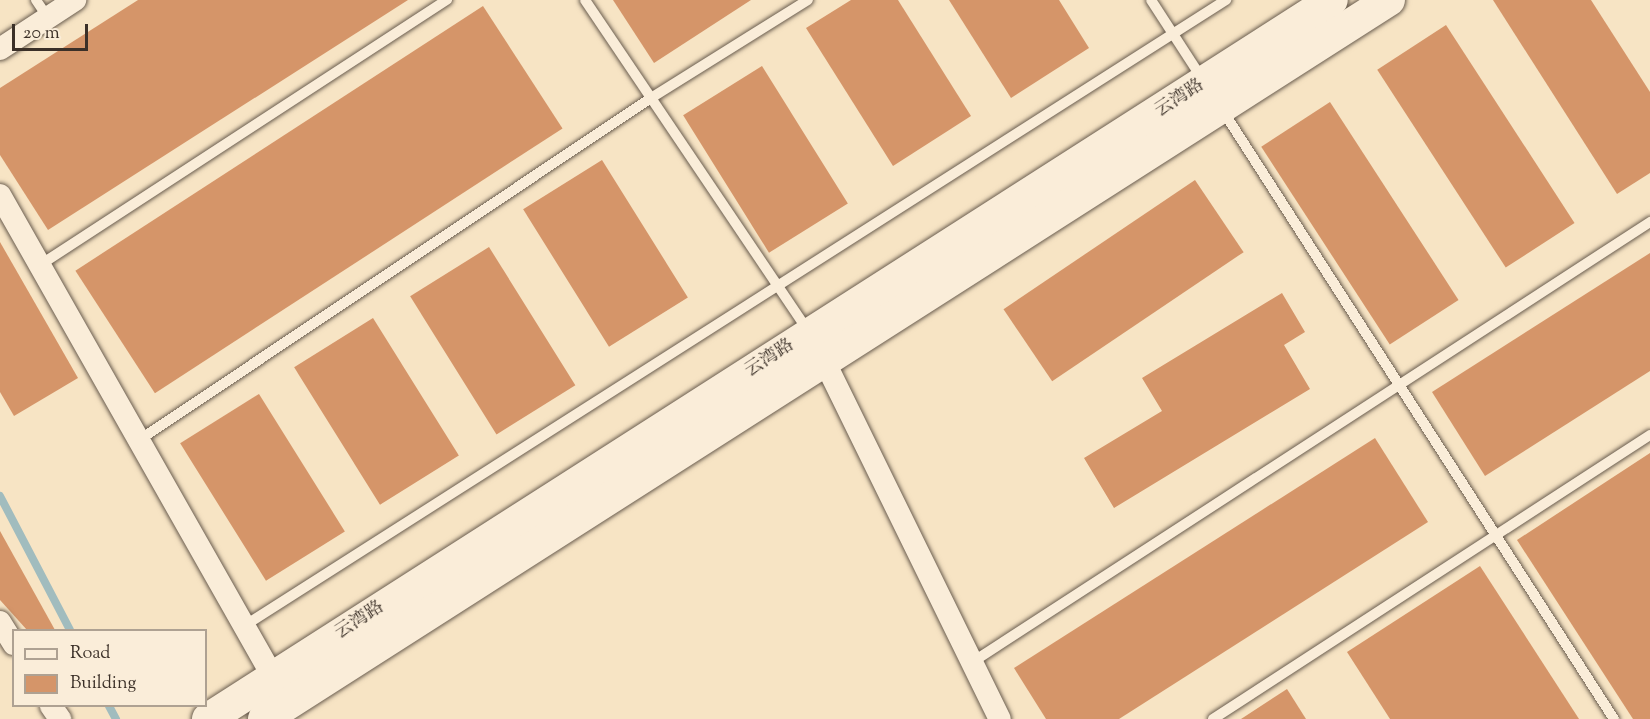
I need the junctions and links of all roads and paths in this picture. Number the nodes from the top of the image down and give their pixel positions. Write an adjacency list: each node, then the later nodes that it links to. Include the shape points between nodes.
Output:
1 (75, 0): 9 (street)
2 (447, 0): 16 (lane)
3 (585, 0): 13 (lane)
4 (808, 0): 13 (lane)
5 (1151, 0): 10 (lane)
6 (1226, 0): 10 (lane)
7 (1332, 0): 12 (main road, 云湾路)
8 (1389, 0): 12 (main road, 云湾路)
9 (42, 9): 11 (street)
10 (1173, 34): 12 (lane); 17 (lane)
11 (0, 49)
12 (1213, 95): 18 (main road, 云湾路); 19 (main road, 云湾路); 20 (lane)
13 (651, 98): 17 (lane); 22 (lane)
14 (0, 195): 16 (street)
15 (1650, 222): 20 (lane)
16 (40, 265): 22 (street)
17 (776, 283): 18 (lane); 25 (lane)
18 (810, 334): 19 (street); 28 (main road, 云湾路)
19 (825, 361): 27 (street); 30 (main road, 云湾路)
20 (1402, 386): 23 (lane); 27 (lane)
21 (1650, 435): 23 (lane)
22 (139, 440): 25 (street)
23 (1498, 534): 32 (lane); 33 (lane)
24 (0, 622): 26 (street)
25 (244, 626): 28 (street)
26 (12, 641)
27 (969, 664): 31 (street)
28 (273, 677): 29 (main road, 云湾路)
29 (208, 719)
30 (264, 719)
31 (1000, 719)
32 (1213, 719)
33 (1614, 719)

